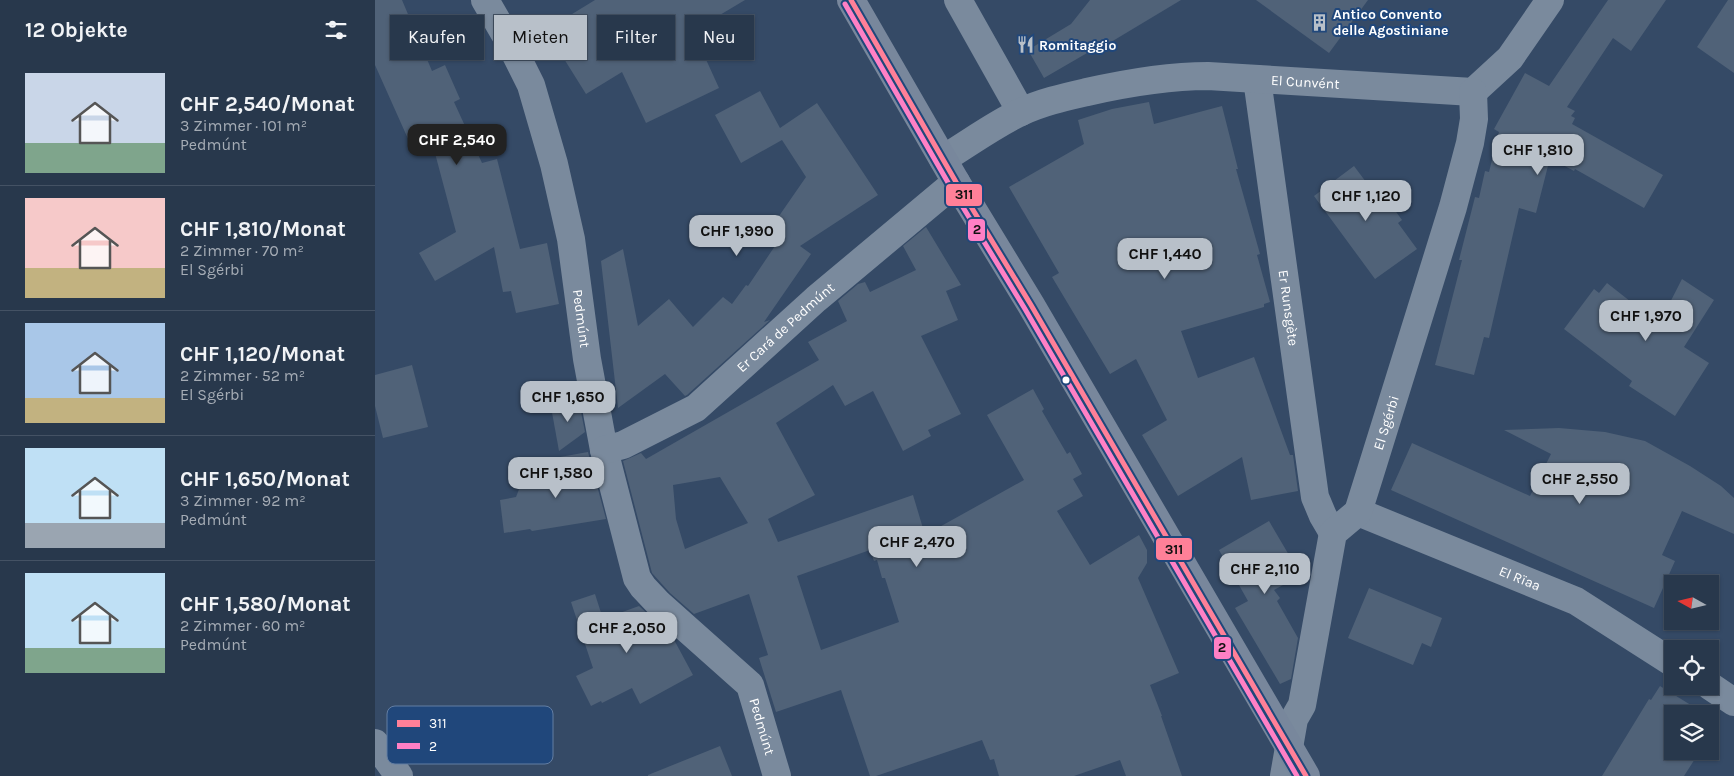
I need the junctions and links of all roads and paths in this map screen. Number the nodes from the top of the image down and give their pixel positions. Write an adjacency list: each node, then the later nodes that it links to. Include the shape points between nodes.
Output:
1 (485, 0): 9 (street, Pedmúnt, via 531,84 554,164 571,238 587,359)
2 (851, 0): 8 (main road)
3 (958, 0): 7 (street)
4 (1549, 0): 6 (street, via 1510,58)
5 (1257, 79): 6 (street, El Cunvént); 7 (street, El Cunvént, via 1181,76 1152,79 1051,100); 11 (street, Er Runsgète, via 1315,497)
6 (1473, 92): 10 (street, El Sgérbi, via 1474,119 1453,207)
7 (1021, 112): 8 (street, El Cunvént)
8 (949, 171): 9 (street, Er Cará de Pedmúnt, via 696,408 623,445); 16 (main road)
9 (604, 450): 20 (street, Pedmúnt, via 637,578 659,604 750,685)
10 (1358, 512): 11 (street); 12 (street, El Rïaa, via 1576,601)
11 (1333, 533): 16 (street, via 1302,705 1294,719)
12 (1664, 656)
13 (1719, 692): 14 (street)
14 (1734, 702)
15 (375, 743): 17 (street)
16 (1289, 746): 21 (street); 22 (main road)
17 (387, 760)
18 (390, 764): 19 (street)
19 (399, 776)
20 (777, 776)
21 (1284, 776)
22 (1306, 776)

